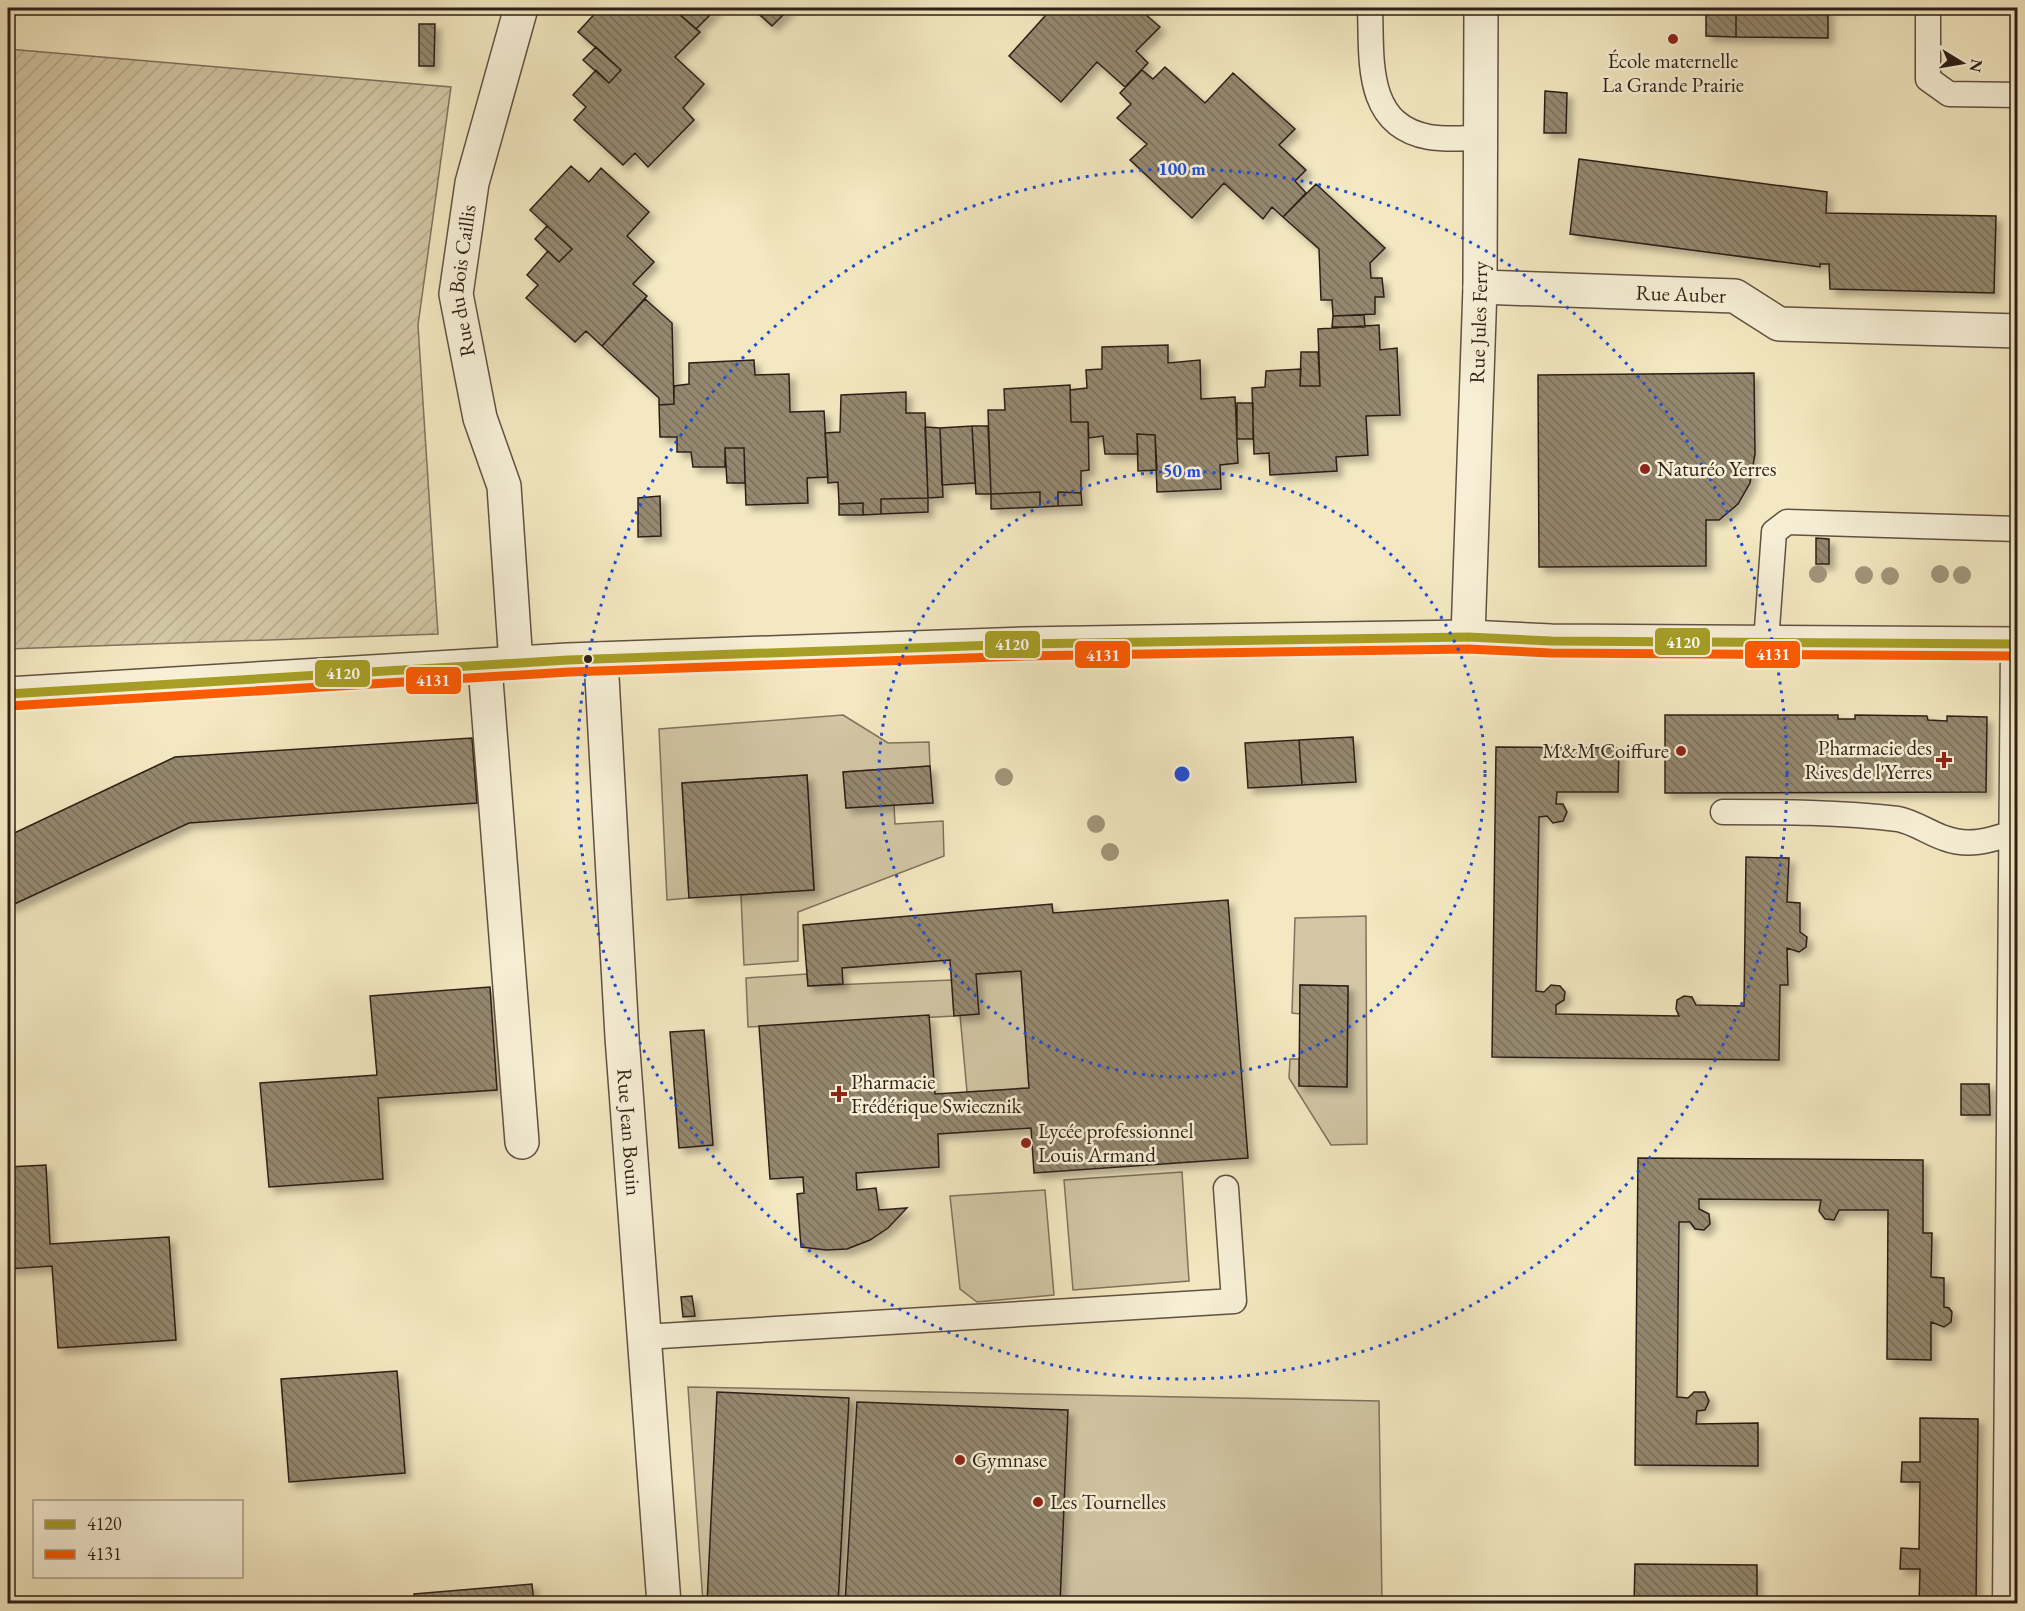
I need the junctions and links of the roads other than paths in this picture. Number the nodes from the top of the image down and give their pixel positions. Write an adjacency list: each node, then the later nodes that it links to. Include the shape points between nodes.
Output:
1 (521, 8): 14 (street, Rue du Bois Caillis, via 472,183 456,294 480,418 504,486)
2 (1370, 8): 6 (lane, via 1373,83 1389,117 1403,129 1430,137)
3 (1481, 8): 6 (street, Rue Jules Ferry)
4 (1928, 8): 5 (lane, via 1928,79 1949,94)
5 (2018, 95)
6 (1481, 138): 7 (street, Rue Jules Ferry)
7 (1480, 287): 8 (street, Rue Auber, via 1735,296 1779,324); 10 (street, Rue Jules Ferry)
8 (2018, 331)
9 (2018, 529): 11 (lane, via 1787,522 1774,532)
10 (1468, 637): 11 (street); 13 (street, via 1035,644)
11 (1766, 642): 12 (street)
12 (2015, 644): 17 (lane)
13 (601, 659): 14 (street); 20 (street, Rue Jean Bouin, via 608,825)
14 (500, 665): 15 (street); 18 (street, Rue du Bois Caillis)
15 (8, 694)
16 (1723, 812): 17 (lane, via 1801,812 1902,820 1945,839 1966,843)
17 (2012, 832): 22 (lane)
18 (522, 1142)
19 (1226, 1188): 20 (lane, via 1234,1301)
20 (644, 1337): 21 (street, Rue Jean Bouin)
21 (664, 1604)
22 (2006, 1604)

